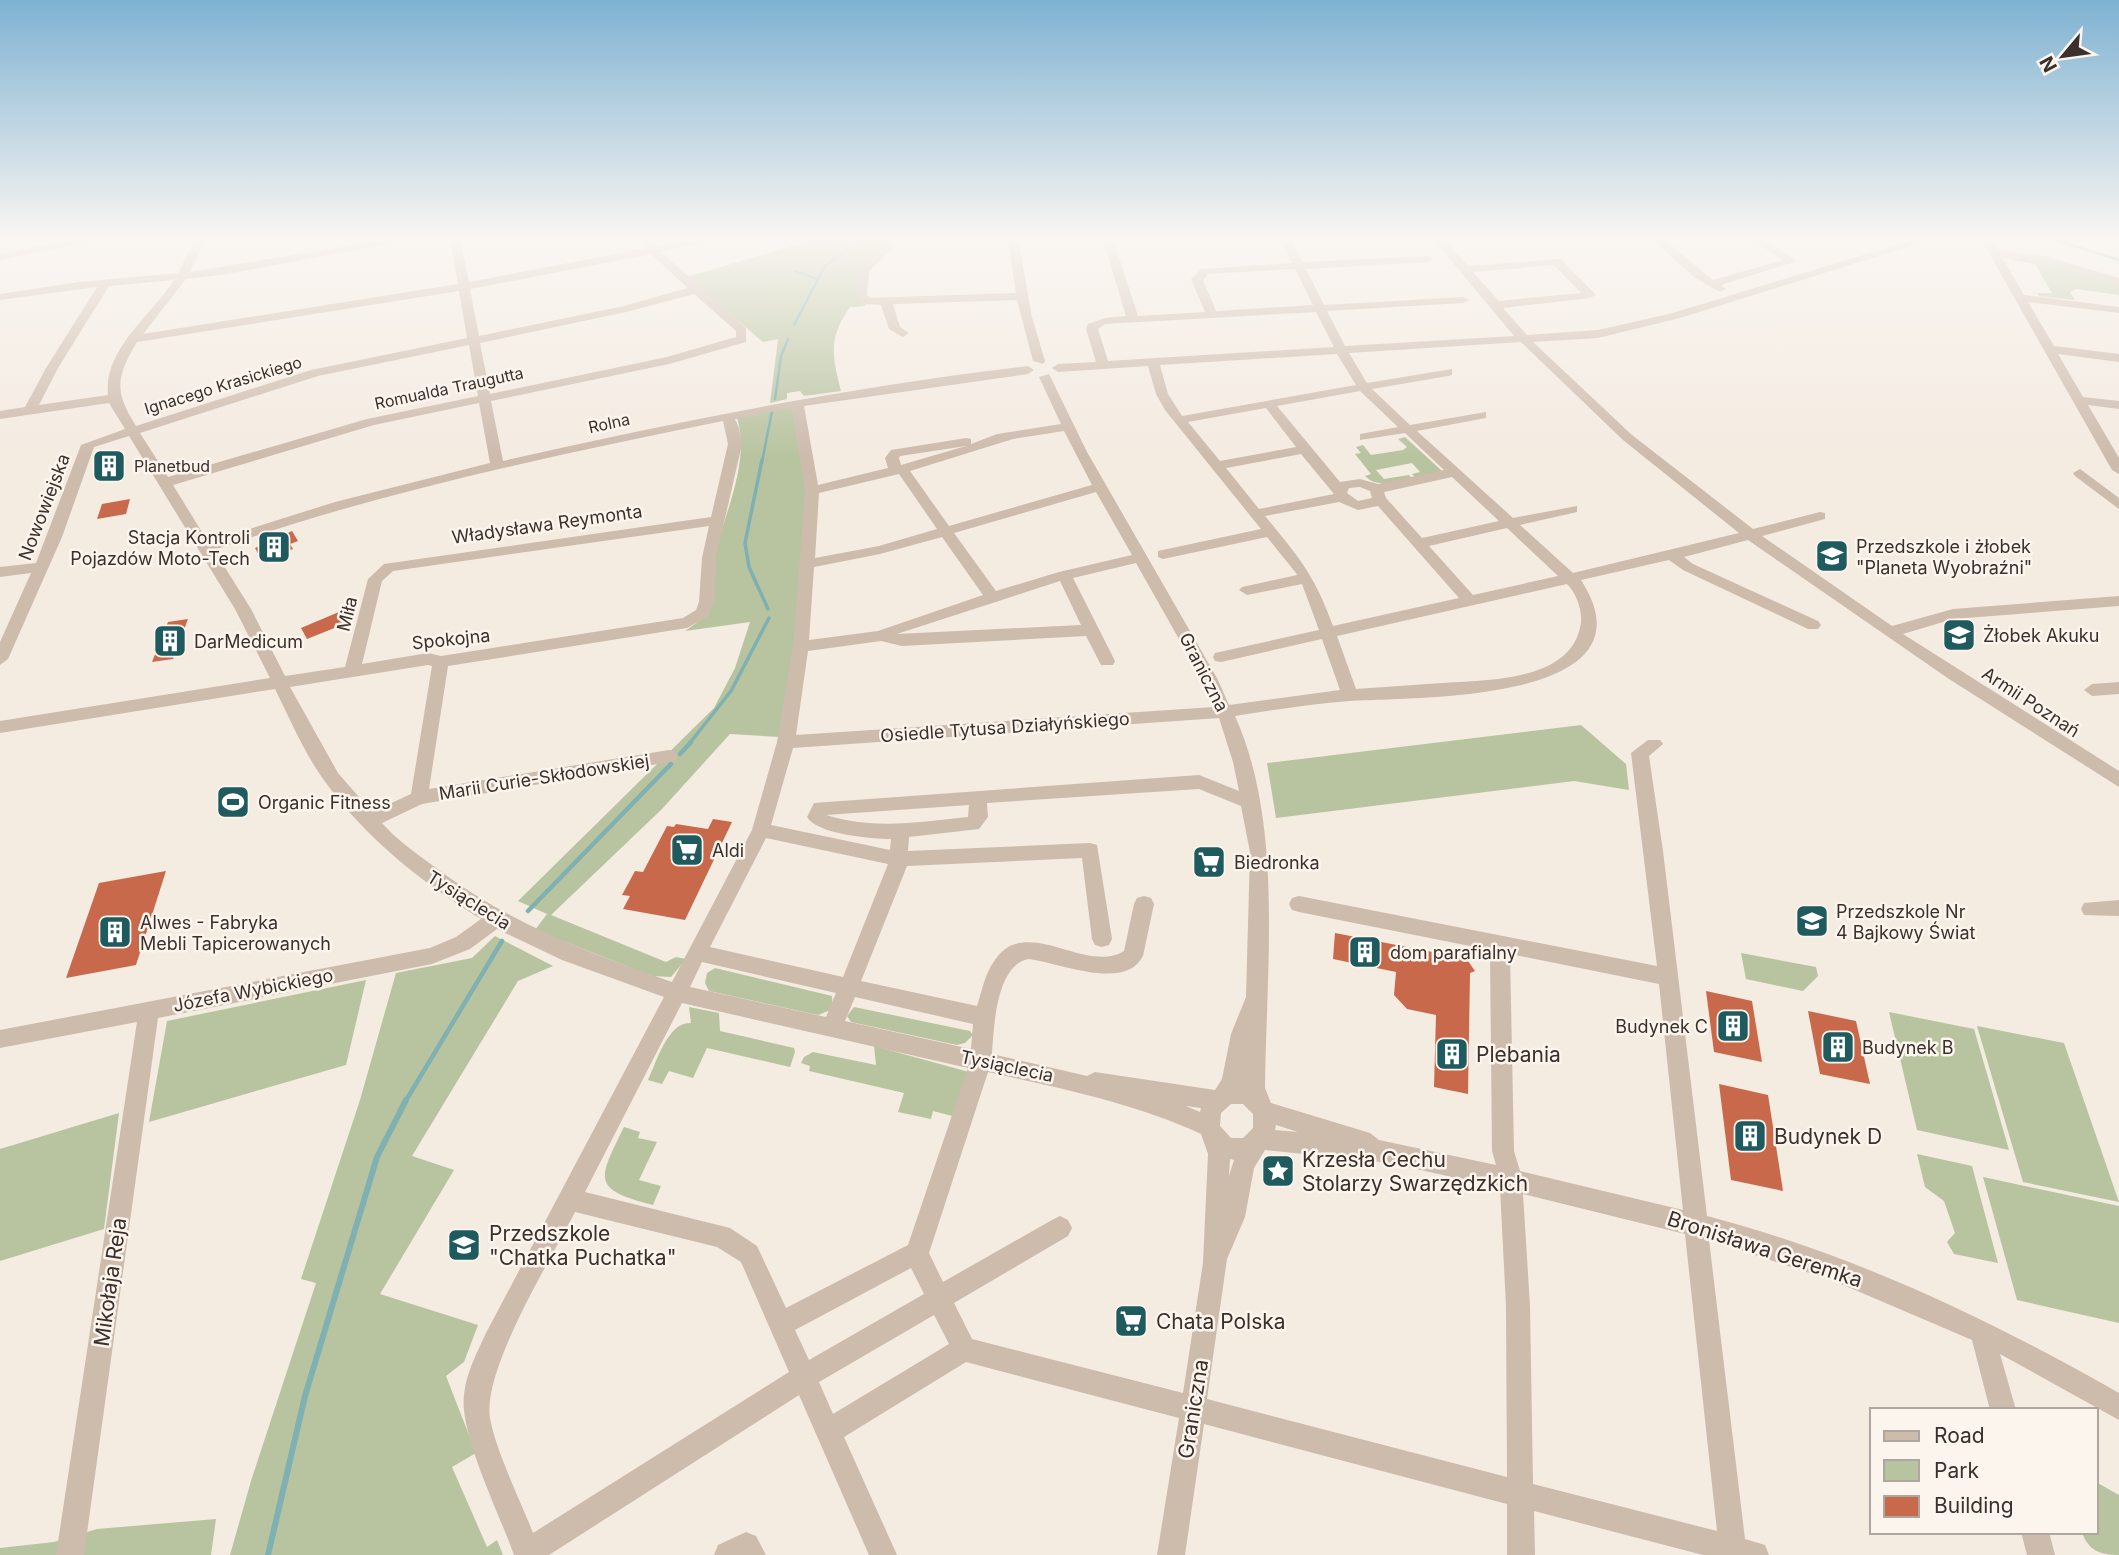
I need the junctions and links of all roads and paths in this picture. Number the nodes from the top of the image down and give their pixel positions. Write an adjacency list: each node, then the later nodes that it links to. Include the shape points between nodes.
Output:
1 (87, 312): 36 (street)
2 (156, 312): 19 (street)
3 (308, 312): 19 (street)
4 (467, 312): 20 (street)
5 (613, 312): 20 (street, Ignacego Krasickiego)
6 (720, 312): 31 (street, Romualda Traugutta, via 744,337 669,360)
7 (889, 312): 18 (street, via 895,329)
8 (1027, 312): 27 (street, Graniczna)
9 (1131, 312): 17 (street)
10 (1211, 312): 16 (street)
11 (1265, 312): 16 (street)
12 (1323, 312): 23 (street, Osiedle Tytusa Działyńskiego)
13 (1501, 312): 21 (street, Armii Poznań)
14 (1687, 312): 21 (street, via 1620,330)
15 (2029, 312): 22 (street)
16 (1212, 315): 17 (street)
17 (1133, 319): 26 (street, via 1093,326)
18 (903, 333)
19 (136, 339): 30 (street, via 115,374)
20 (472, 340): 31 (street); 44 (street, Ignacego Krasickiego, via 316,373)
21 (1524, 340): 23 (street); 67 (street, Armii Poznań, via 1646,454)
22 (2049, 348): 24 (street); 32 (street)
23 (1341, 349): 25 (street); 29 (street, Osiedle Tytusa Działyńskiego)
24 (2119, 358)
25 (1153, 360): 26 (street); 40 (street, via 1162,394)
26 (1102, 363): 27 (street)
27 (1047, 368): 33 (street, Rolna, via 1030,364 1028,370); 42 (street, Graniczna)
28 (1448, 372): 29 (street)
29 (1363, 387): 34 (street); 43 (street, Osiedle Tytusa Działyńskiego)
30 (114, 398): 36 (street); 44 (street, Tysiąclecia)
31 (485, 398): 48 (street); 54 (street, Romualda Traugutta, via 332,432)
32 (2078, 400): 35 (street); 51 (street)
33 (797, 402): 38 (street, Rolna); 56 (street)
34 (1269, 404): 40 (street); 47 (street)
35 (2119, 405)
36 (30, 411): 37 (street)
37 (0, 415)
38 (726, 415): 48 (street, Rolna); 63 (street, Spokojna, via 735,444)
39 (1481, 415): 43 (street)
40 (1179, 420): 49 (street)
41 (95, 425): 46 (street, Nowowiejska)
42 (1067, 427): 50 (street, via 1007,438); 55 (street, Graniczna)
43 (1408, 429): 45 (street); 52 (street, Osiedle Tytusa Działyńskiego)
44 (131, 431): 46 (street, Nowowiejska); 54 (street, Tysiąclecia)
45 (1365, 437)
46 (88, 445): 74 (street, Nowowiejska)
47 (1304, 449): 49 (street); 57 (street)
48 (497, 466): 69 (street, Rolna, via 329,507)
49 (1217, 466): 61 (street)
50 (899, 470): 56 (street); 65 (street)
51 (2119, 470)
52 (1456, 472): 58 (street); 64 (street, Osiedle Tytusa Działyńskiego)
53 (2080, 473): 59 (street)
54 (164, 483): 69 (street, Tysiąclecia)
55 (1099, 487): 65 (street); 72 (street, Graniczna)
56 (812, 491): 73 (street)
57 (1341, 493): 58 (street, via 1347,484 1358,482); 58 (street, via 1349,503 1361,506 1373,504); 61 (street)
58 (1378, 494): 68 (street)
59 (2119, 505)
60 (1572, 509): 64 (street)
61 (1256, 514): 66 (street)
62 (1820, 516): 67 (street)
63 (718, 520): 75 (street, Władysława Reymonta, via 398,564); 94 (street, Spokojna, via 709,558 707,602 696,618 670,627)
64 (1512, 522): 68 (street); 78 (street, Osiedle Tytusa Działyńskiego)
65 (945, 529): 73 (street, via 844,559); 81 (street)
66 (1270, 531): 70 (street); 79 (street)
67 (1751, 536): 71 (street); 88 (street, Armii Poznań)
68 (1420, 542): 82 (street)
69 (205, 548): 96 (street, Tysiąclecia)
70 (1163, 555)
71 (1672, 555): 78 (street); 85 (street)
72 (1140, 558): 77 (street); 100 (street, Graniczna)
73 (807, 564): 90 (street)
74 (42, 567): 76 (street); 84 (street, Nowowiejska)
75 (383, 570): 95 (street, Miła, via 375,579)
76 (0, 572)
77 (1064, 575): 81 (street); 86 (street)
78 (1570, 577): 82 (street); 99 (street, Osiedle Tytusa Działyńskiego, via 1584,596 1589,625 1580,649 1557,669 1503,685)
79 (1306, 578): 80 (street); 87 (street)
80 (1247, 590)
81 (992, 597): 89 (street)
82 (1469, 600): 87 (street)
83 (2119, 601): 88 (street, via 1953,614)
84 (8, 625): 92 (street, Nowowiejska)
85 (1813, 625)
86 (1091, 630): 89 (street, via 901,642); 93 (street)
87 (1327, 632): 91 (street); 99 (street)
88 (1890, 632): 105 (street, Armii Poznań)
89 (881, 636): 90 (street)
90 (801, 647): 102 (street)
91 (1221, 657)
92 (0, 659)
93 (1107, 661)
94 (441, 662): 95 (street, Spokojna, via 428,659); 107 (street, Marii Curie-Skłodowskiej)
95 (352, 671): 96 (street, Spokojna)
96 (281, 682): 101 (street, Spokojna); 109 (street, Tysiąclecia, via 321,761)
97 (2119, 688): 98 (street)
98 (2092, 690)
99 (1350, 695): 100 (street, Osiedle Tytusa Działyńskiego)
100 (1225, 712): 102 (street, Osiedle Tytusa Działyńskiego); 108 (street, Graniczna)
101 (0, 727)
102 (786, 742): 110 (street)
103 (1654, 744): 121 (street, via 1640,753)
104 (669, 756): 107 (street, Marii Curie-Skłodowskiej)
105 (2119, 780)
106 (978, 796): 108 (street, via 1199,782 1232,800); 111 (street, via 979,817 973,824); 111 (street, via 824,807 816,813 822,822 877,832)
107 (419, 798): 109 (street, Marii Curie-Skłodowskiej)
108 (1251, 799): 124 (street, Graniczna, via 1260,870)
109 (368, 822): 117 (street, Tysiąclecia, via 420,868)
110 (761, 830): 112 (street); 120 (street)
111 (901, 831): 112 (street)
112 (898, 859): 118 (street, via 1090,850); 122 (street)
113 (1144, 904): 126 (street, via 1128,963 1105,967 1060,955 1028,951 1012,955 1003,964)
114 (1299, 904): 119 (street)
115 (2119, 908): 116 (street)
116 (2091, 909)
117 (496, 919): 123 (street, Tysiąclecia, via 569,954); 125 (street, Józefa Wybickiego, via 463,943 432,956)
118 (1102, 939)
119 (1500, 942): 121 (street); 136 (street, via 1503,1150)
120 (698, 953): 122 (street); 123 (street)
121 (1668, 977): 138 (street)
122 (850, 987): 126 (street); 127 (street)
123 (677, 993): 127 (street, Tysiąclecia); 137 (street)
124 (1254, 998): 131 (street, Graniczna, via 1232,1082); 132 (street, Graniczna, via 1254,1088)
125 (149, 1010): 128 (street, Józefa Wybickiego); 155 (street, Mikołaja Reja)
126 (984, 1017): 129 (street)
127 (832, 1028): 129 (street, Tysiąclecia)
128 (0, 1039)
129 (981, 1061): 130 (street, Tysiąclecia); 140 (street)
130 (1063, 1079): 131 (street, Tysiąclecia); 133 (street, Tysiąclecia, via 1181,1114)
131 (1219, 1098): 132 (street, via 1245,1096); 133 (street, via 1209,1112)
132 (1261, 1108): 134 (street, via 1266,1126); 135 (street, Bronisława Geremka)
133 (1211, 1131): 134 (street, via 1233,1148); 141 (street, Graniczna, via 1219,1154)
134 (1258, 1142): 135 (street, Bronisława Geremka); 141 (street, Graniczna, via 1243,1165 1233,1217)
135 (1390, 1152): 136 (street, Bronisława Geremka)
136 (1511, 1180): 138 (street, Bronisława Geremka); 151 (street, via 1518,1306)
137 (571, 1200): 143 (street, via 727,1238 749,1254); 154 (street, via 484,1365 475,1396 479,1428)
138 (1697, 1224): 144 (street, Bronisława Geremka, via 1834,1269); 153 (street)
139 (1060, 1228): 142 (street)
140 (916, 1253): 142 (street); 143 (street)
141 (1215, 1263): 149 (street, Graniczna)
142 (939, 1299): 145 (street); 146 (street)
143 (781, 1324): 146 (street)
144 (1982, 1331): 147 (street, Bronisława Geremka); 148 (street)
145 (964, 1349): 149 (street); 150 (street)
146 (804, 1377): 150 (street); 154 (street)
147 (2119, 1407)
148 (2002, 1408)
149 (1193, 1409): 151 (street); 159 (street, Graniczna)
150 (828, 1432): 158 (street)
151 (1519, 1494): 153 (street); 160 (street)
152 (2036, 1534): 161 (street)
153 (1740, 1553)
154 (527, 1554)
155 (70, 1555)
156 (728, 1555): 157 (street, via 746,1546)
157 (752, 1555)
158 (883, 1555)
159 (1171, 1555)
160 (1521, 1555)
161 (2041, 1555)

